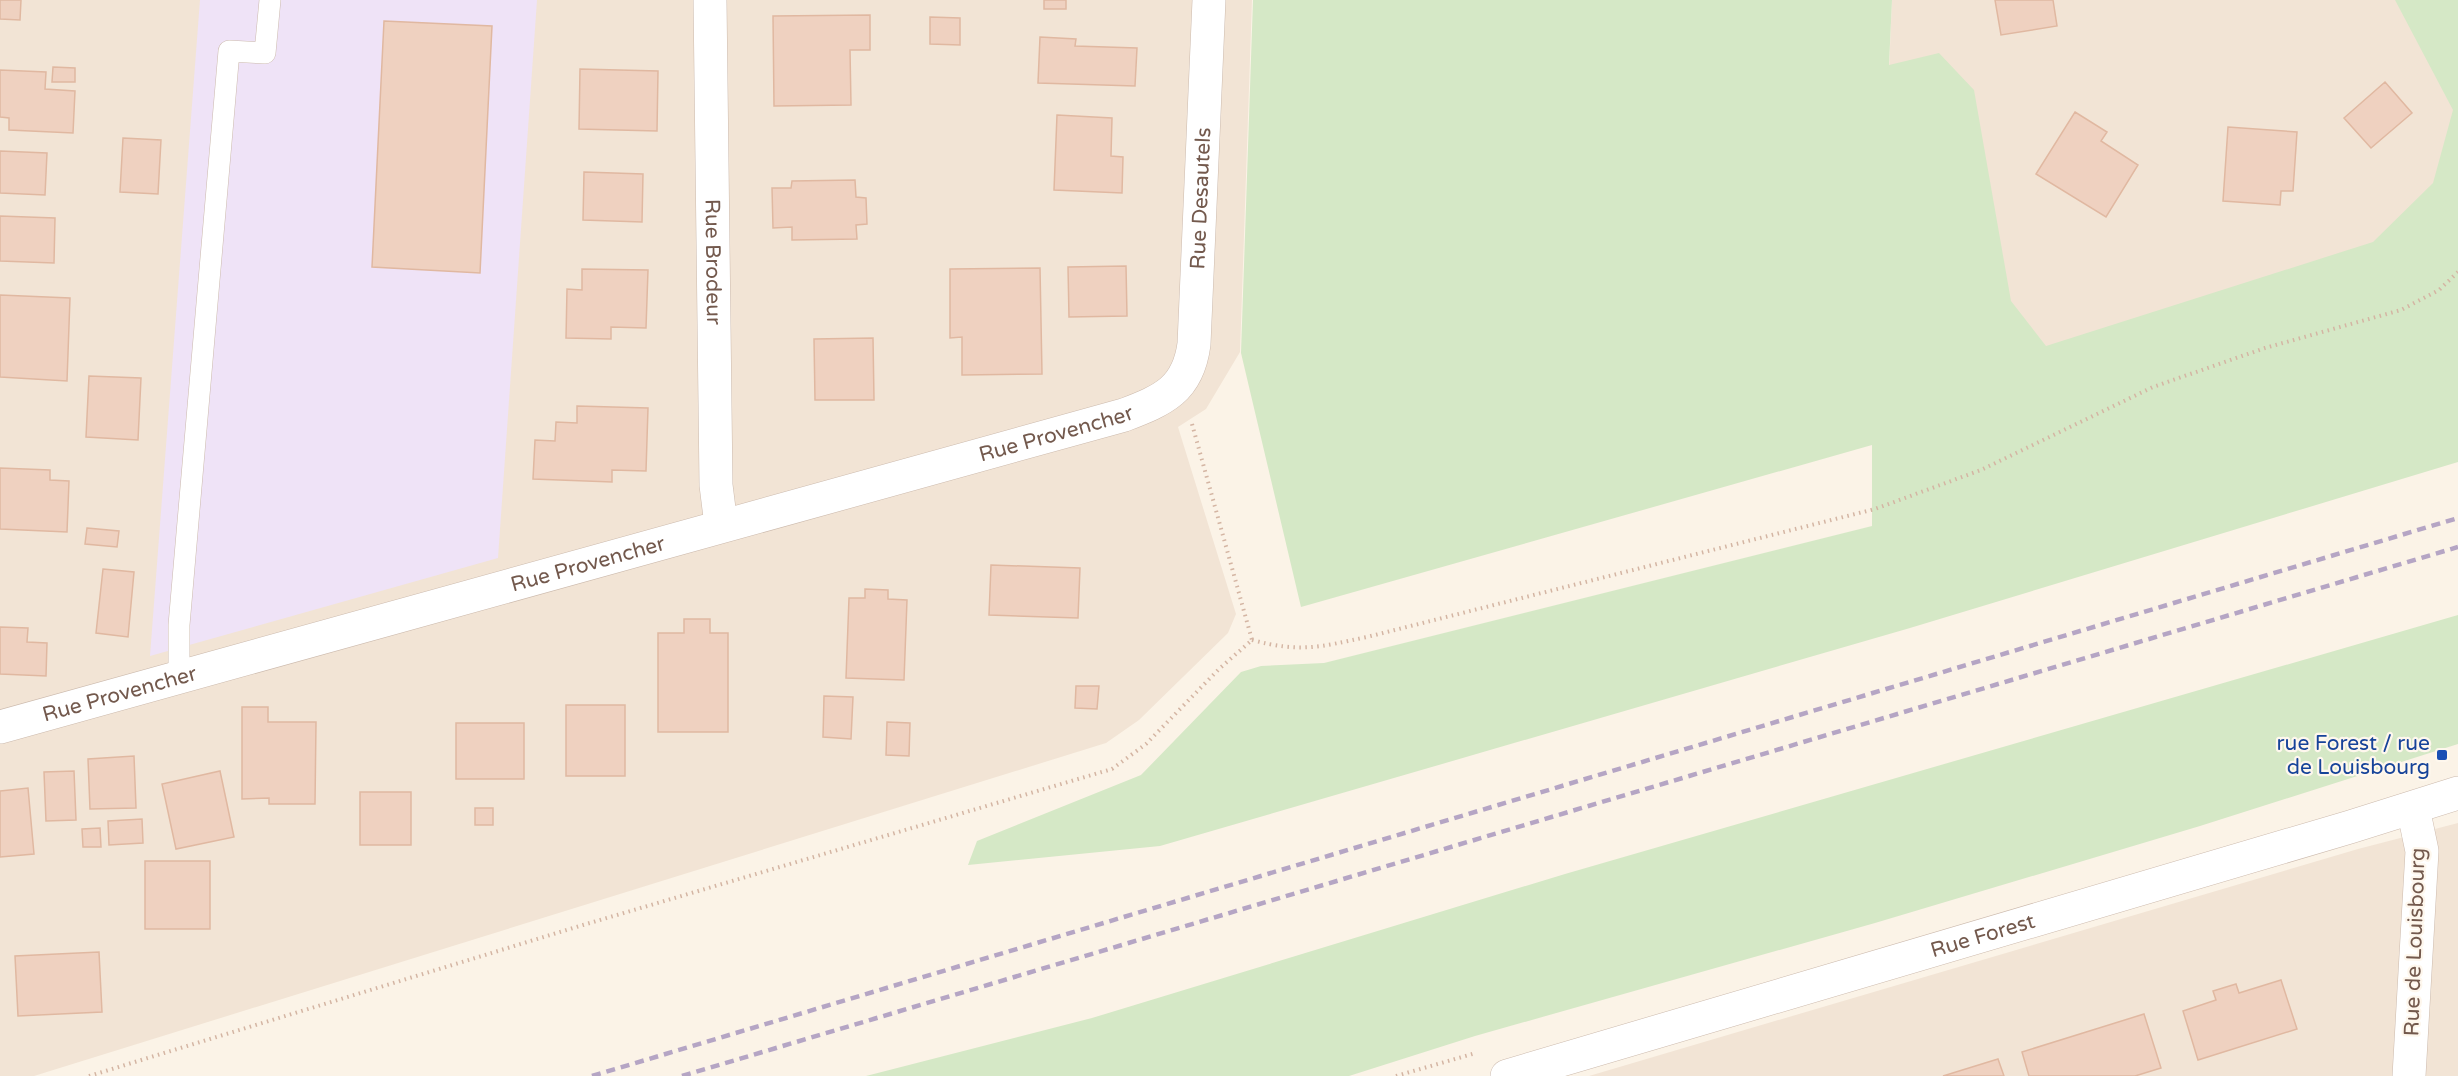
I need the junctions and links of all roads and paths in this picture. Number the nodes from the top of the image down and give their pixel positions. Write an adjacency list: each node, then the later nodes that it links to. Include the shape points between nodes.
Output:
1 (270, 0): 9 (lane, via 265,53 229,51 179,625)
2 (710, 0): 7 (street, Rue Brodeur, via 716,485)
3 (1209, 0): 5 (street, Rue Desautels, via 1194,344 1188,370)
4 (2458, 272): 8 (path, via 2439,290 2401,309 2265,348 2153,387 1982,470 1875,509 1346,642 1286,649)
5 (1172, 392): 7 (street, Rue Provencher, via 1124,415)
6 (1191, 422): 8 (path)
7 (721, 525): 9 (street, Rue Provencher)
8 (1252, 640): 13 (path, via 1135,753 1100,773)
9 (179, 678): 10 (street, Rue Provencher)
10 (0, 727)
11 (2458, 793): 12 (street, Rue Forest)
12 (2413, 808): 14 (street, Rue Forest); 15 (street, Rue de Louisbourg, via 2422,851)
13 (89, 1076)
14 (1507, 1076)
15 (2409, 1076)

